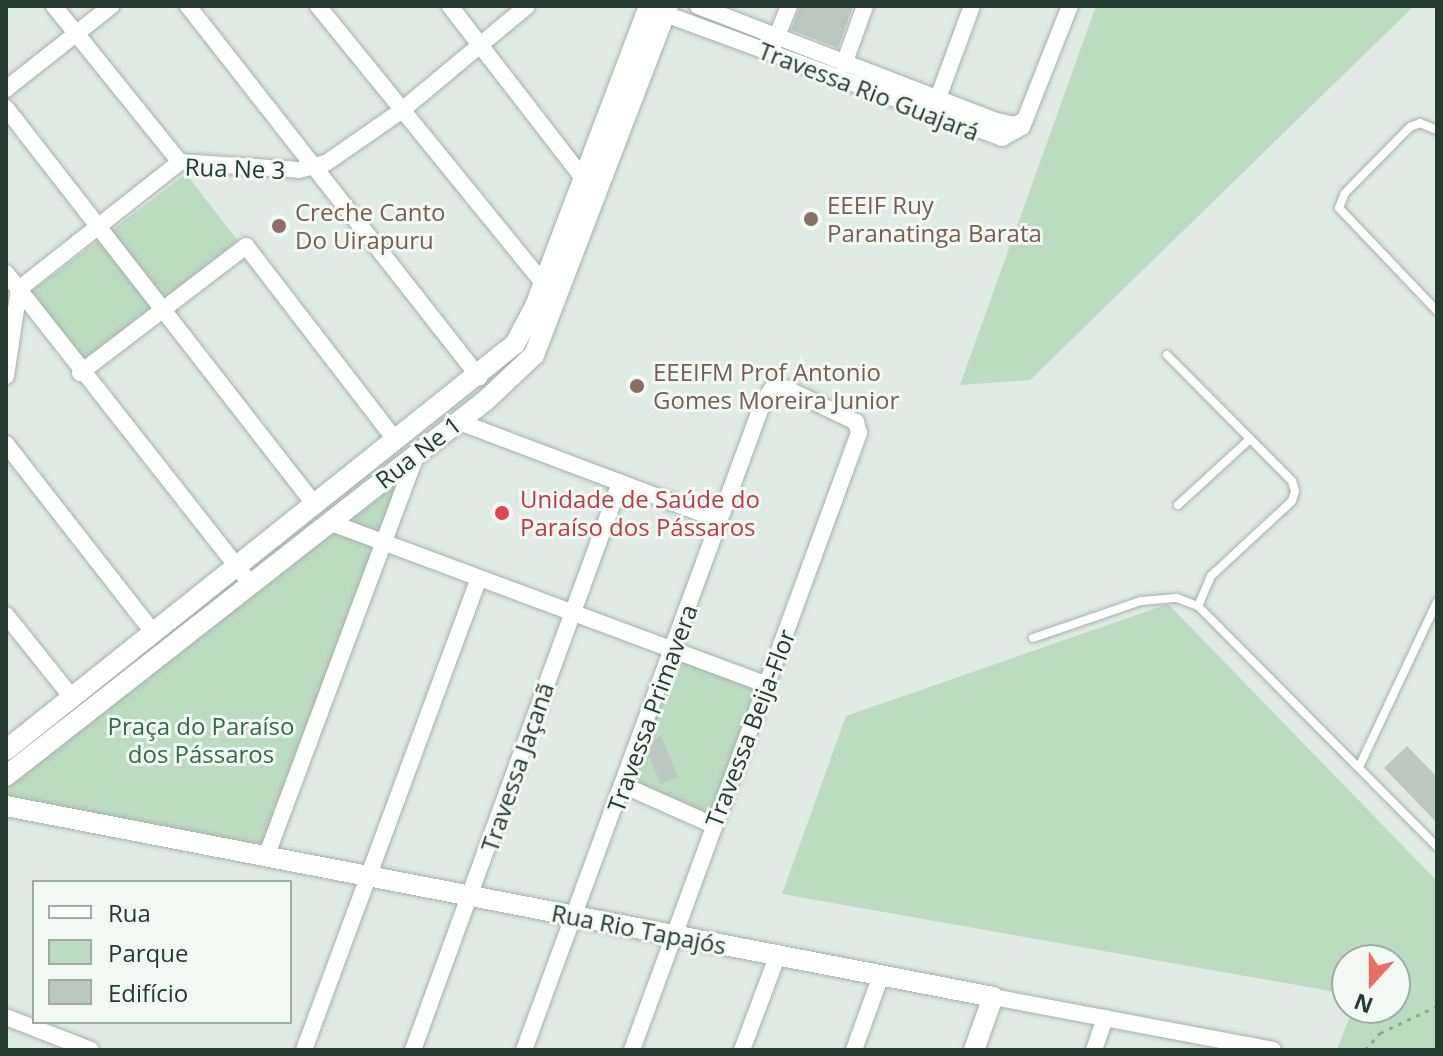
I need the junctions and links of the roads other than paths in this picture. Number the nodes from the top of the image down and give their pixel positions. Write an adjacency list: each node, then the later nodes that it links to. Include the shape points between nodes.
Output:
1 (54, 6): 13 (street)
2 (111, 6): 13 (street)
3 (188, 6): 26 (street)
4 (318, 6): 21 (street)
5 (450, 6): 15 (street)
6 (527, 6): 15 (street, Rua Ne 3)
7 (698, 6): 14 (street, Travessa Rio Guajará)
8 (789, 6): 14 (street)
9 (865, 6): 17 (street)
10 (972, 6): 19 (street)
11 (1070, 6): 23 (street)
12 (657, 8): 16 (street, Travessa Rio Guajará); 27 (street, Rua Ne 1); 39 (street, Rua Ne 1, via 534,355)
13 (76, 34): 18 (street); 25 (street)
14 (777, 37): 16 (street); 17 (street, Travessa Rio Guajará)
15 (481, 44): 21 (street, Rua Ne 3); 27 (street)
16 (770, 54): 17 (street, Travessa Rio Guajará)
17 (846, 71): 19 (street, Travessa Rio Guajará); 22 (street, Travessa Rio Guajará)
18 (6, 89)
19 (937, 99): 22 (street); 23 (street, Travessa Rio Guajará, via 1006,124)
20 (6, 108): 28 (street)
21 (401, 111): 26 (street, Rua Ne 3); 30 (street)
22 (932, 116): 23 (street, Travessa Rio Guajará, via 1002,138 1017,134)
23 (1025, 120)
24 (1437, 130): 33 (lane, via 1420,123 1410,127 1345,193 1339,208)
25 (180, 162): 26 (street, Rua Ne 3); 28 (street, Rua Ne 3)
26 (314, 168): 37 (street)
27 (583, 178): 30 (street, Rua Ne 1)
28 (98, 227): 31 (street, Rua Ne 3); 32 (street)
29 (6, 273): 31 (street)
30 (544, 284): 37 (street, Rua Ne 1, via 515,344)
31 (19, 289): 35 (street); 36 (street)
32 (162, 311): 35 (street); 42 (street, via 242,246 250,249); 46 (street)
33 (1437, 311)
34 (1167, 355): 41 (lane)
35 (80, 373): 51 (street)
36 (6, 376)
37 (473, 382): 39 (street); 42 (street, Rua Ne 1)
38 (795, 393): 48 (street, Travessa Primavera, via 777,387 763,402); 61 (street, Travessa Beija-Flor, via 856,422 859,433)
39 (481, 404): 40 (street, Rua Ne 1)
40 (457, 421): 44 (street, Rua Ne 1); 45 (street)
41 (1250, 439): 47 (lane); 54 (lane, via 1292,481 1294,496 1211,576)
42 (396, 441): 46 (street, Rua Ne 1)
43 (6, 444): 58 (street)
44 (418, 451): 49 (street, Rua Ne 1); 50 (street)
45 (620, 483): 48 (street); 56 (street, Travessa Jaçanã)
46 (315, 505): 51 (street, Rua Ne 1)
47 (1178, 505)
48 (719, 520): 60 (street, Travessa Primavera)
49 (329, 522): 50 (street); 53 (street, Rua Ne 1)
50 (385, 543): 52 (street); 70 (street)
51 (237, 567): 53 (street); 58 (street, Rua Ne 1)
52 (479, 578): 56 (street); 71 (street)
53 (251, 584): 65 (street, Rua Ne 1)
54 (1198, 606): 59 (lane, via 1177,598 1141,601); 64 (lane)
55 (1436, 607): 64 (lane)
56 (571, 612): 60 (street); 72 (street, Travessa Jaçanã)
57 (6, 615): 62 (street)
58 (152, 631): 62 (street, Rua Ne 1)
59 (1033, 638)
60 (672, 649): 61 (street); 66 (street, Travessa Primavera)
61 (767, 685): 68 (street, Travessa Beija-Flor)
62 (71, 696): 63 (street, Rua Ne 1)
63 (6, 750)
64 (1359, 767): 69 (lane)
65 (6, 776)
66 (623, 785): 68 (street); 73 (street, Travessa Primavera)
67 (6, 806): 70 (street, Rua Rio Tapajós)
68 (713, 825): 74 (street, Travessa Beija-Flor)
69 (1437, 847)
70 (266, 857): 71 (street, Rua Rio Tapajós)
71 (369, 876): 72 (street, Rua Rio Tapajós); 82 (street)
72 (470, 896): 73 (street, Rua Rio Tapajós); 83 (street, Travessa Jaçanã)
73 (575, 916): 74 (street, Rua Rio Tapajós); 84 (street, Travessa Primavera)
74 (674, 936): 75 (street, Rua Rio Tapajós); 85 (street, Travessa Beija-Flor)
75 (777, 957): 76 (street, Rua Rio Tapajós); 86 (street)
76 (880, 978): 77 (street, Rua Rio Tapajós); 87 (street)
77 (993, 997): 79 (street, Rua Rio Tapajós); 88 (street)
78 (6, 1017): 81 (street)
79 (1105, 1018): 80 (street, Rua Rio Tapajós); 89 (street)
80 (1206, 1043): 90 (street, Rua Rio Tapajós)
81 (85, 1049)
82 (304, 1050)
83 (413, 1050)
84 (524, 1050)
85 (632, 1050)
86 (742, 1050)
87 (854, 1050)
88 (974, 1050)
89 (1094, 1050)
90 (1273, 1050)

